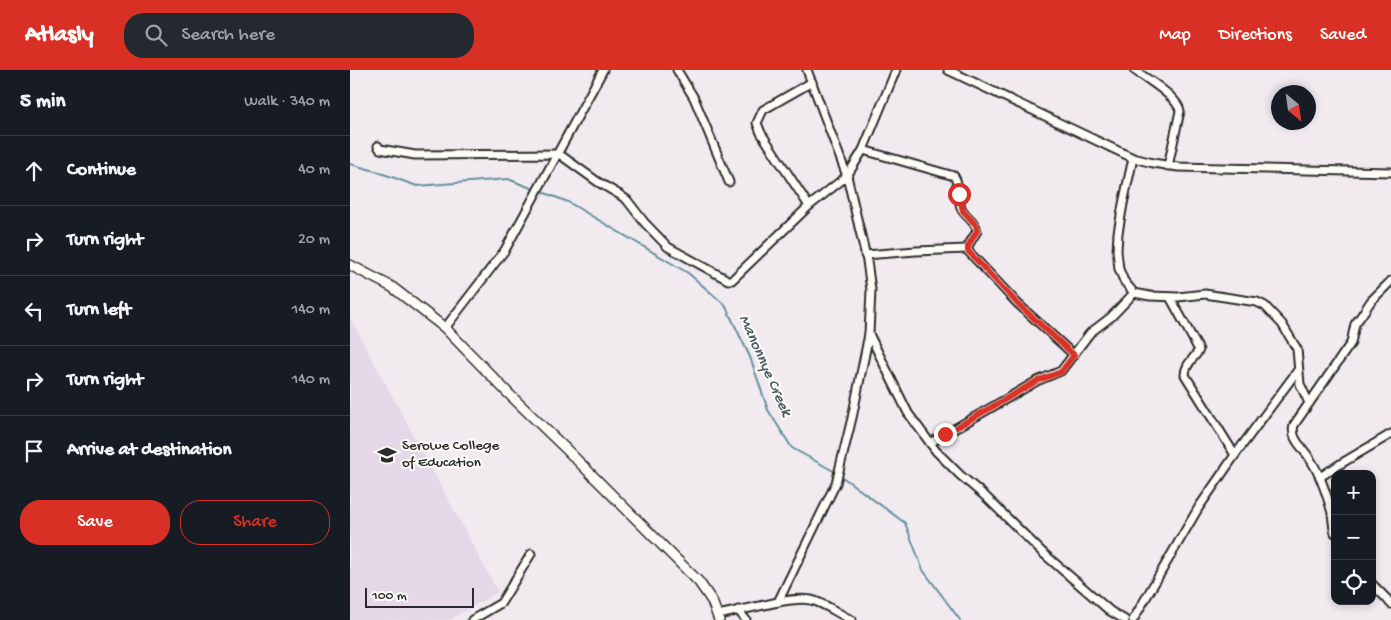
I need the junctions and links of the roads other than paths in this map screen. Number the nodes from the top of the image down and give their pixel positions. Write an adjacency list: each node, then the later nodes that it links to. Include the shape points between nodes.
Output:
1 (604, 70): 12 (street)
2 (677, 70): 17 (street, via 694,98)
3 (807, 70): 8 (street)
4 (896, 70): 11 (street)
5 (948, 70): 13 (street)
6 (1134, 70): 9 (street)
7 (1146, 70): 9 (street)
8 (812, 82): 16 (street); 18 (street, via 763,110 756,123)
9 (1154, 82): 14 (street, via 1180,107)
10 (378, 146): 12 (street, via 415,155)
11 (863, 150): 16 (street); 19 (street, via 954,176 961,208 977,228)
12 (559, 154): 18 (street, via 627,200 668,247 728,280 736,278); 25 (street, via 506,250)
13 (1133, 158): 14 (street); 23 (street, via 1117,251 1124,282)
14 (1168, 166): 15 (street)
15 (1391, 172)
16 (848, 176): 18 (street); 20 (street)
17 (729, 182)
18 (809, 206)
19 (968, 249): 20 (street); 27 (street, via 1017,303)
20 (865, 255): 26 (street, via 871,290)
21 (350, 265): 25 (street, via 392,287)
22 (1391, 281): 29 (street, via 1355,324 1351,343)
23 (1134, 293): 24 (street); 27 (street, via 1090,333)
24 (1170, 296): 28 (street, via 1205,294 1265,306 1295,344); 32 (street, via 1198,348 1185,375)
25 (445, 328): 40 (street, via 689,572 706,592)
26 (869, 334): 31 (street, via 908,413); 37 (street, via 836,483)
27 (1074, 355): 31 (street, via 1061,372 1037,381)
28 (1298, 370): 29 (street, via 1300,384); 32 (street)
29 (1309, 403): 33 (street, via 1292,432)
30 (1391, 434): 33 (street)
31 (930, 443): 44 (street, via 1043,553 1110,611)
32 (1235, 455): 45 (street, via 1192,518)
33 (1320, 477): 34 (street)
34 (1332, 515)
35 (531, 554): 41 (street, via 501,603)
36 (1376, 588): 38 (street)
37 (778, 602): 39 (street); 43 (street, via 800,599 818,602)
38 (1391, 604)
39 (738, 610): 40 (street); 42 (street)
40 (719, 617)
41 (472, 620)
42 (746, 620)
43 (852, 620)
44 (1125, 620)
45 (1134, 620)

